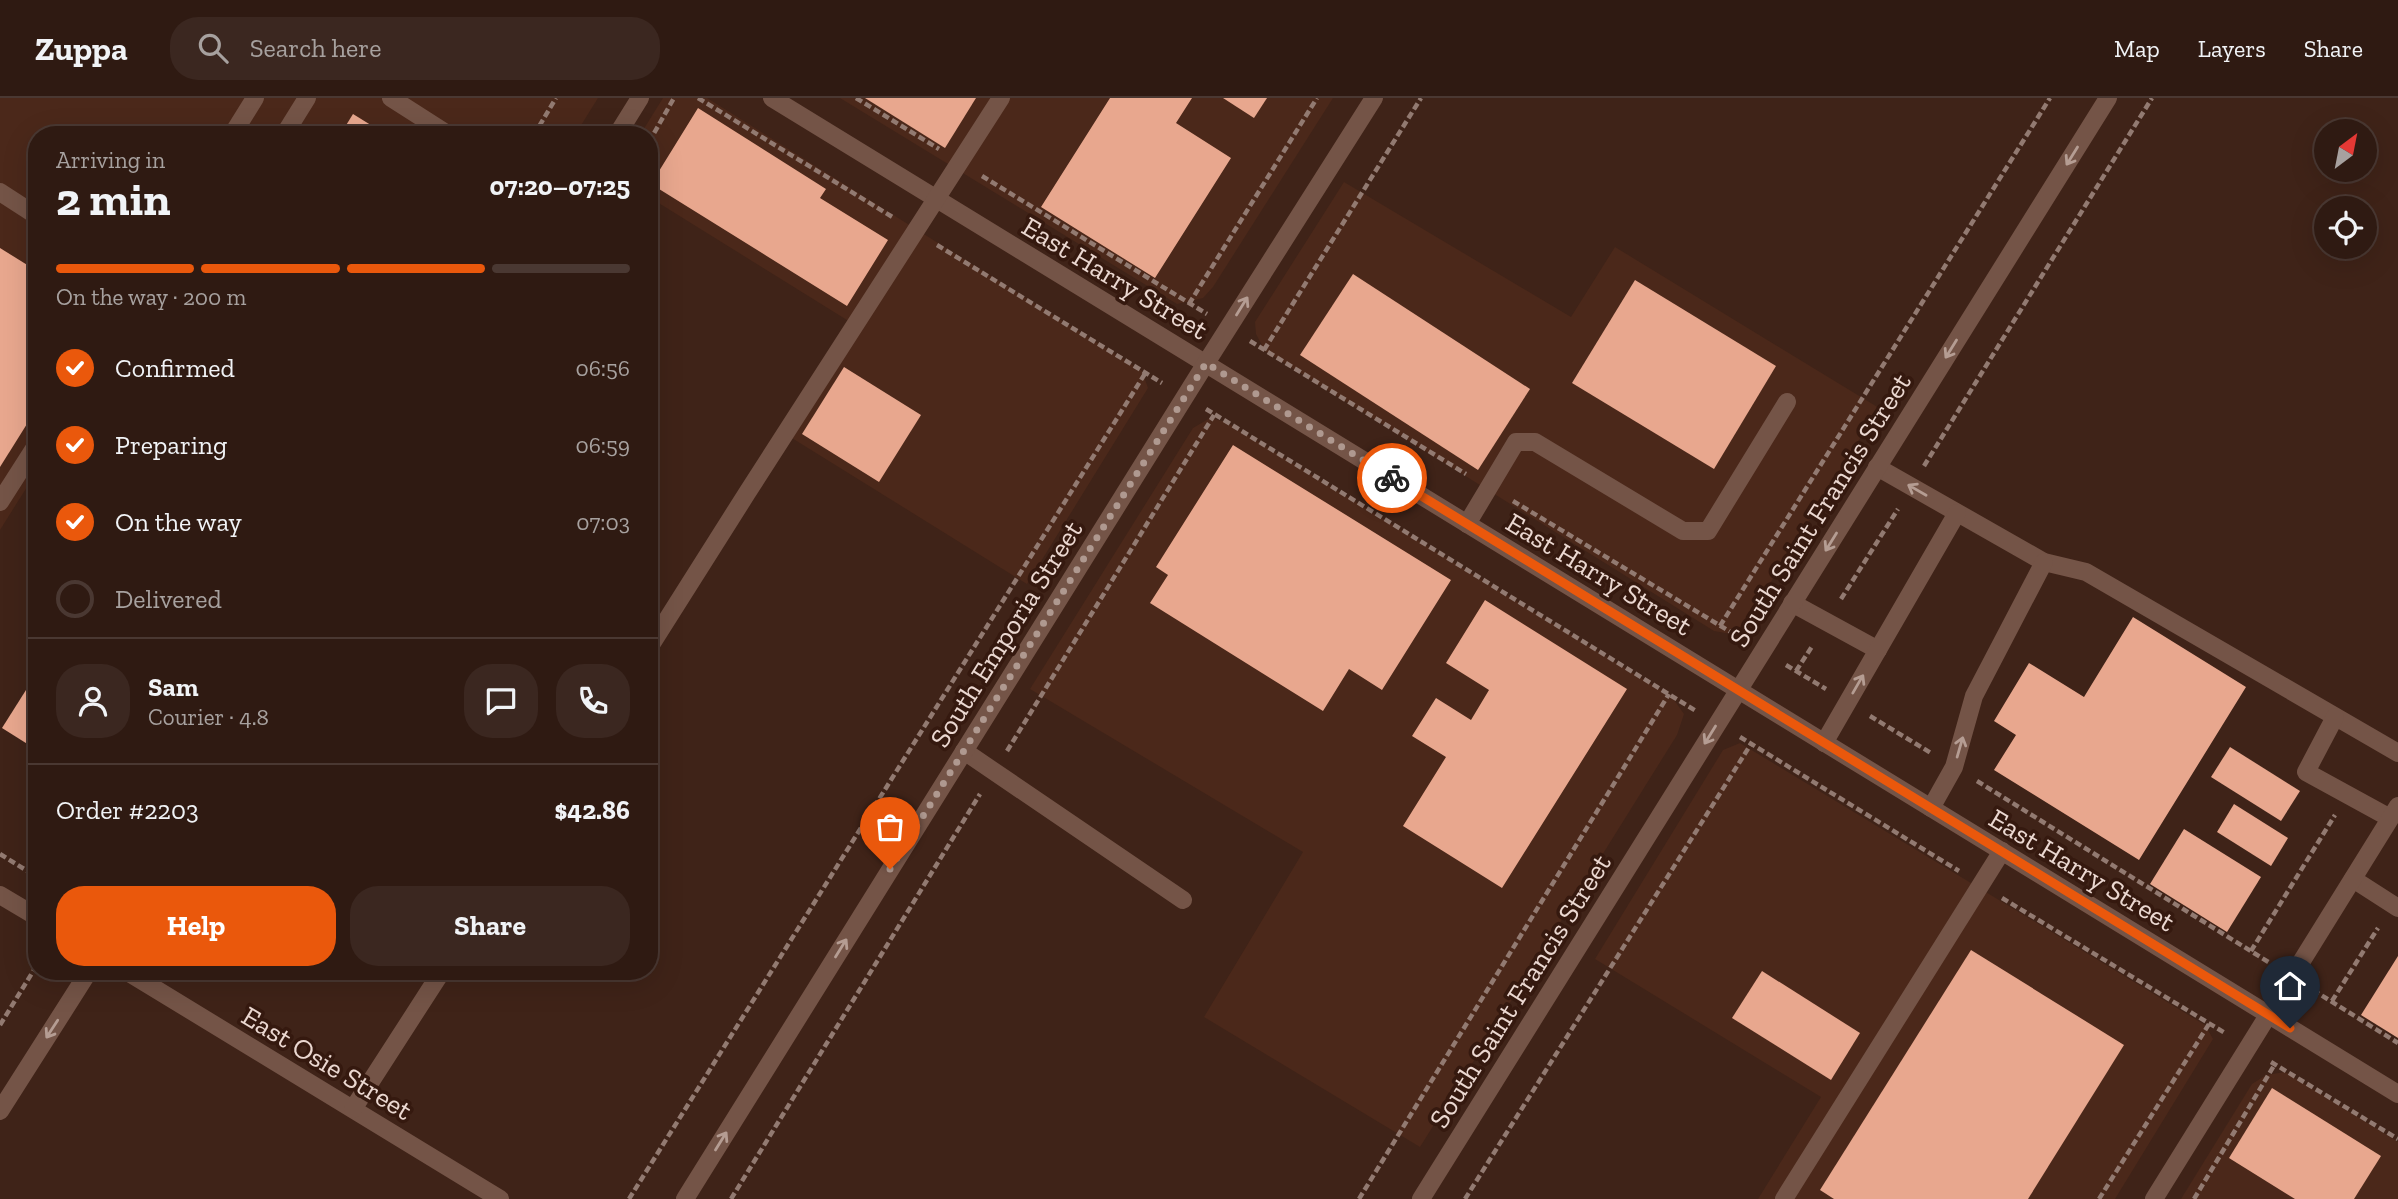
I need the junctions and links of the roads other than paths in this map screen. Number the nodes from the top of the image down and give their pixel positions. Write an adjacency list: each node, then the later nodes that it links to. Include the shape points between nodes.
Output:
1 (255, 98): 9 (street)
2 (307, 98): 10 (street)
3 (391, 98): 11 (street)
4 (640, 98): 12 (street)
5 (772, 98): 14 (street, East Harry Street)
6 (1001, 98): 14 (street)
7 (1374, 98): 16 (street, South Emporia Street, one-way to 7)
8 (2108, 98): 19 (street, South Saint Francis Street, one-way to 19)
9 (238, 126)
10 (290, 126)
11 (435, 126)
12 (623, 126)
13 (0, 192): 15 (street)
14 (936, 199): 16 (street, East Harry Street); 25 (street)
15 (28, 210)
16 (1206, 363): 22 (street, East Harry Street); 30 (street, South Emporia Street)
17 (1787, 402): 22 (street, via 1708,531 1683,531 1535,442 1516,442)
18 (28, 458): 20 (street)
19 (1877, 467): 21 (street, one-way to 19); 24 (street, South Saint Francis Street, one-way to 24)
20 (0, 502)
21 (1957, 513): 23 (street); 26 (street)
22 (1468, 524): 27 (street, East Harry Street)
23 (2044, 562): 28 (street, via 2086,572); 32 (street, one-way to 23, via 1954,767 1974,696)
24 (1792, 603): 26 (street); 27 (street, South Saint Francis Street)
25 (658, 634)
26 (1878, 650): 29 (street, one-way to 26)
27 (1738, 690): 29 (street, East Harry Street); 49 (street, South Saint Francis Street, one-way to 49)
28 (2335, 717): 31 (street); 33 (street, via 2306,772)
29 (1824, 743): 32 (street, East Harry Street)
30 (964, 751): 37 (street); 48 (street, South Emporia Street, one-way to 30)
31 (2398, 753)
32 (1931, 808): 34 (street, East Harry Street)
33 (2394, 812): 35 (street)
34 (2002, 851): 43 (street, East Harry Street); 50 (street)
35 (2353, 879): 38 (street); 43 (street)
36 (0, 895): 39 (street)
37 (1183, 900)
38 (2395, 906)
39 (28, 912)
40 (83, 980): 46 (street, one-way to 46)
41 (141, 980): 45 (street, East Osie Street)
42 (436, 980): 45 (street)
43 (2269, 1015): 44 (street, East Harry Street); 51 (street)
44 (2398, 1094)
45 (353, 1109): 47 (street, East Osie Street)
46 (0, 1111)
47 (500, 1199)
48 (685, 1199)
49 (1421, 1199)
50 (1784, 1199)
51 (2154, 1199)

